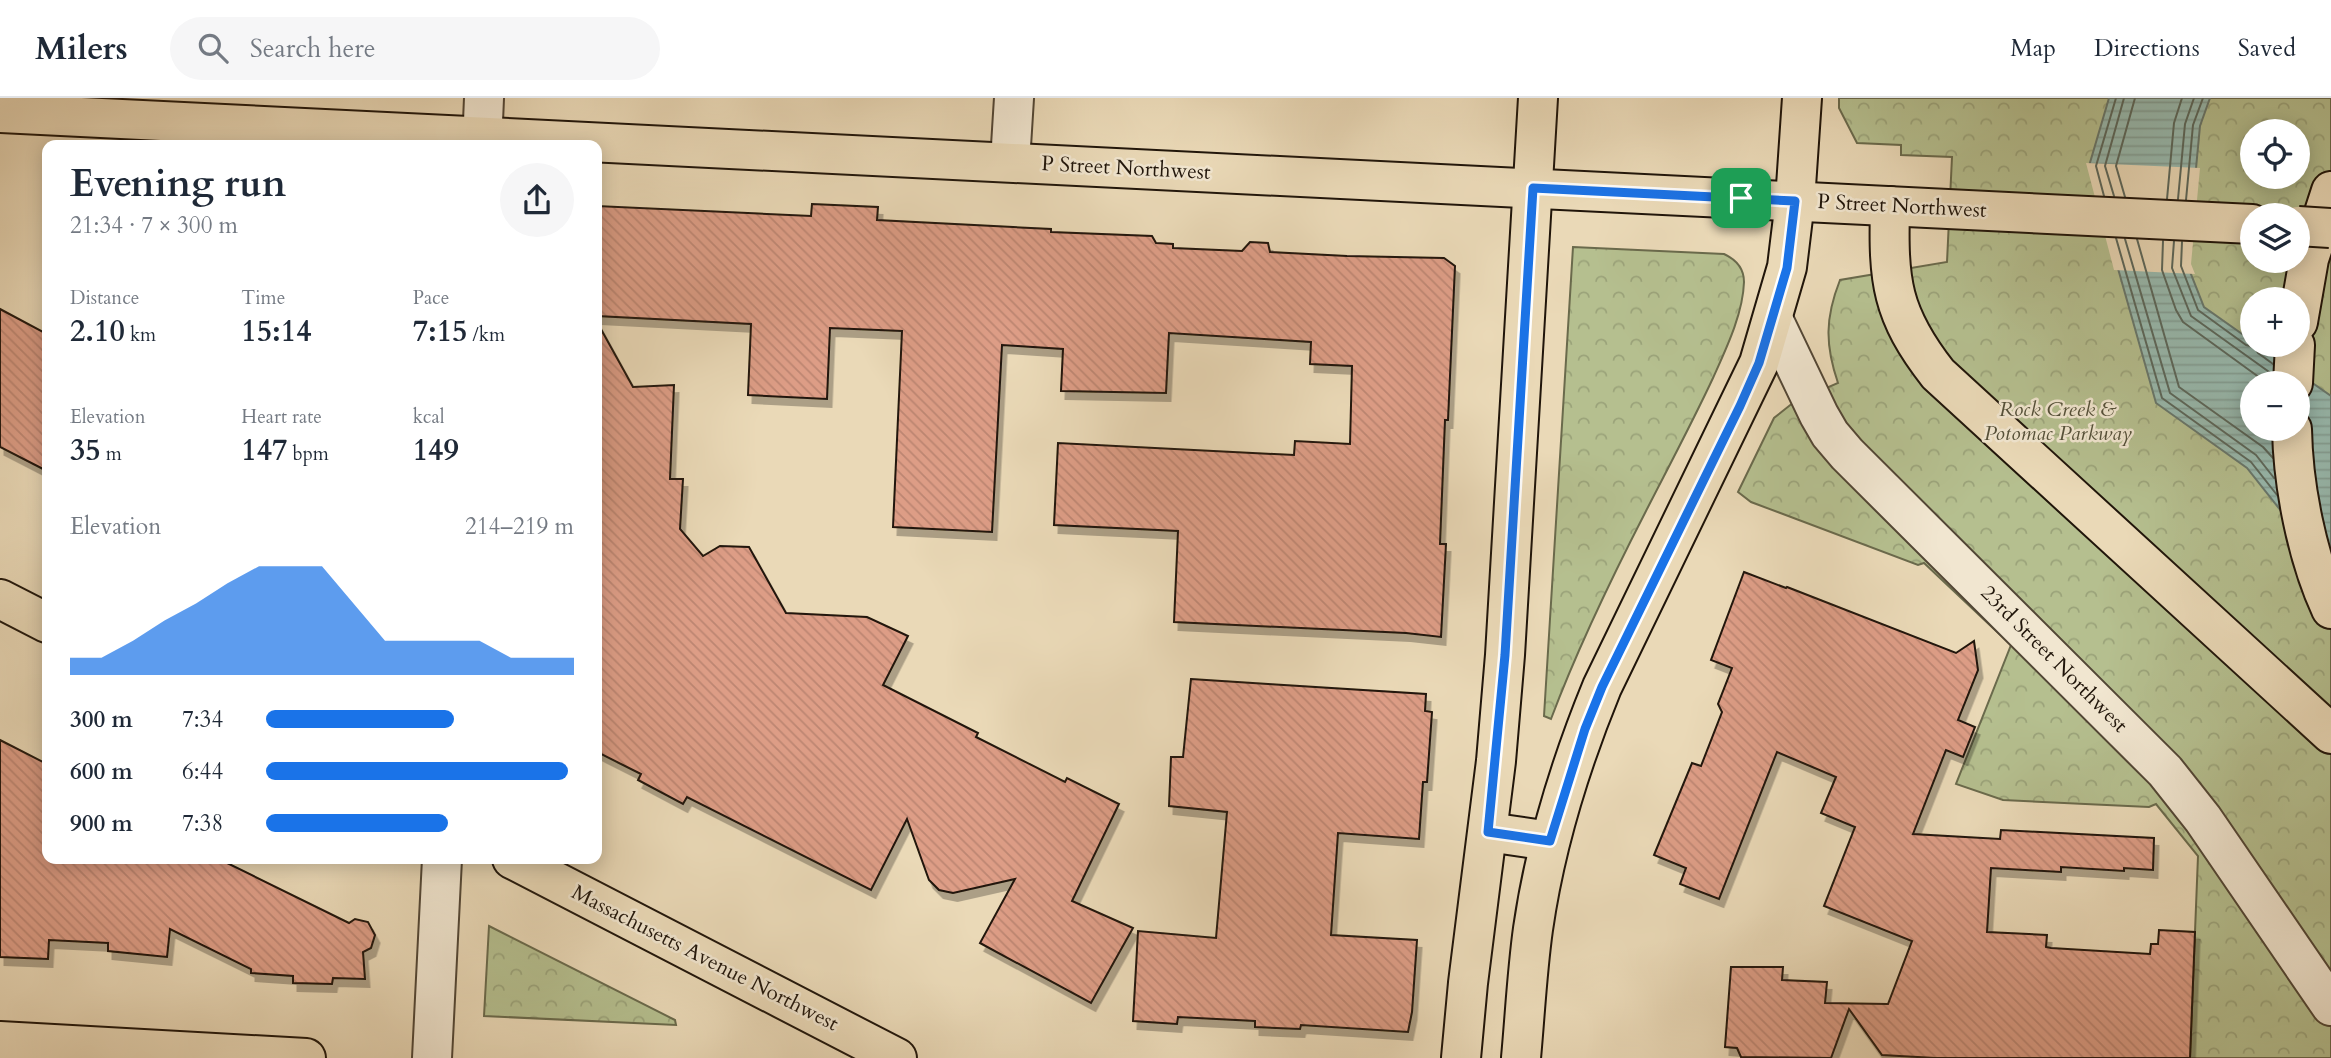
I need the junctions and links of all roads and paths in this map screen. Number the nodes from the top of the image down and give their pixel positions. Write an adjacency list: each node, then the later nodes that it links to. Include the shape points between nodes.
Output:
1 (484, 98): 8 (street)
2 (1014, 98): 10 (street)
3 (1538, 98): 11 (main road)
4 (1802, 98): 13 (main road)
5 (59, 107): 6 (main road, P Street Northwest); 7 (main road, P Street Northwest)
6 (0, 113)
7 (470, 140)
8 (482, 140)
9 (602, 146): 10 (main road, P Street Northwest)
10 (1010, 162): 11 (main road, P Street Northwest)
11 (1533, 188): 13 (main road, P Street Northwest); 25 (main road, via 1505,655)
12 (2331, 191): 18 (main road)
13 (1795, 201): 14 (main road, P Street Northwest); 19 (main road, via 1787,268)
14 (1890, 206): 15 (main road, P Street Northwest); 24 (main road, via 1893,288 1908,331 1938,374)
15 (2240, 223)
16 (2310, 227): 17 (main road, bridge)
17 (2331, 228)
18 (2304, 287)
19 (1773, 319): 26 (main road, via 1740,406 1602,687); 29 (street, 23rd Street Northwest, via 1830,434 2165,771)
20 (2293, 441): 22 (main road, via 2299,494 2315,565)
21 (0, 599): 23 (main road)
22 (2331, 609)
23 (42, 620)
24 (2331, 734)
25 (1488, 832): 26 (main road); 34 (main road)
26 (1550, 841): 35 (main road, via 1533,928)
27 (442, 864): 32 (street)
28 (522, 864): 33 (main road, Massachusetts Avenue Northwest)
29 (2331, 1006)
30 (0, 1041): 31 (main road)
31 (306, 1058)
32 (432, 1058)
33 (897, 1058)
34 (1461, 1058)
35 (1521, 1058)

